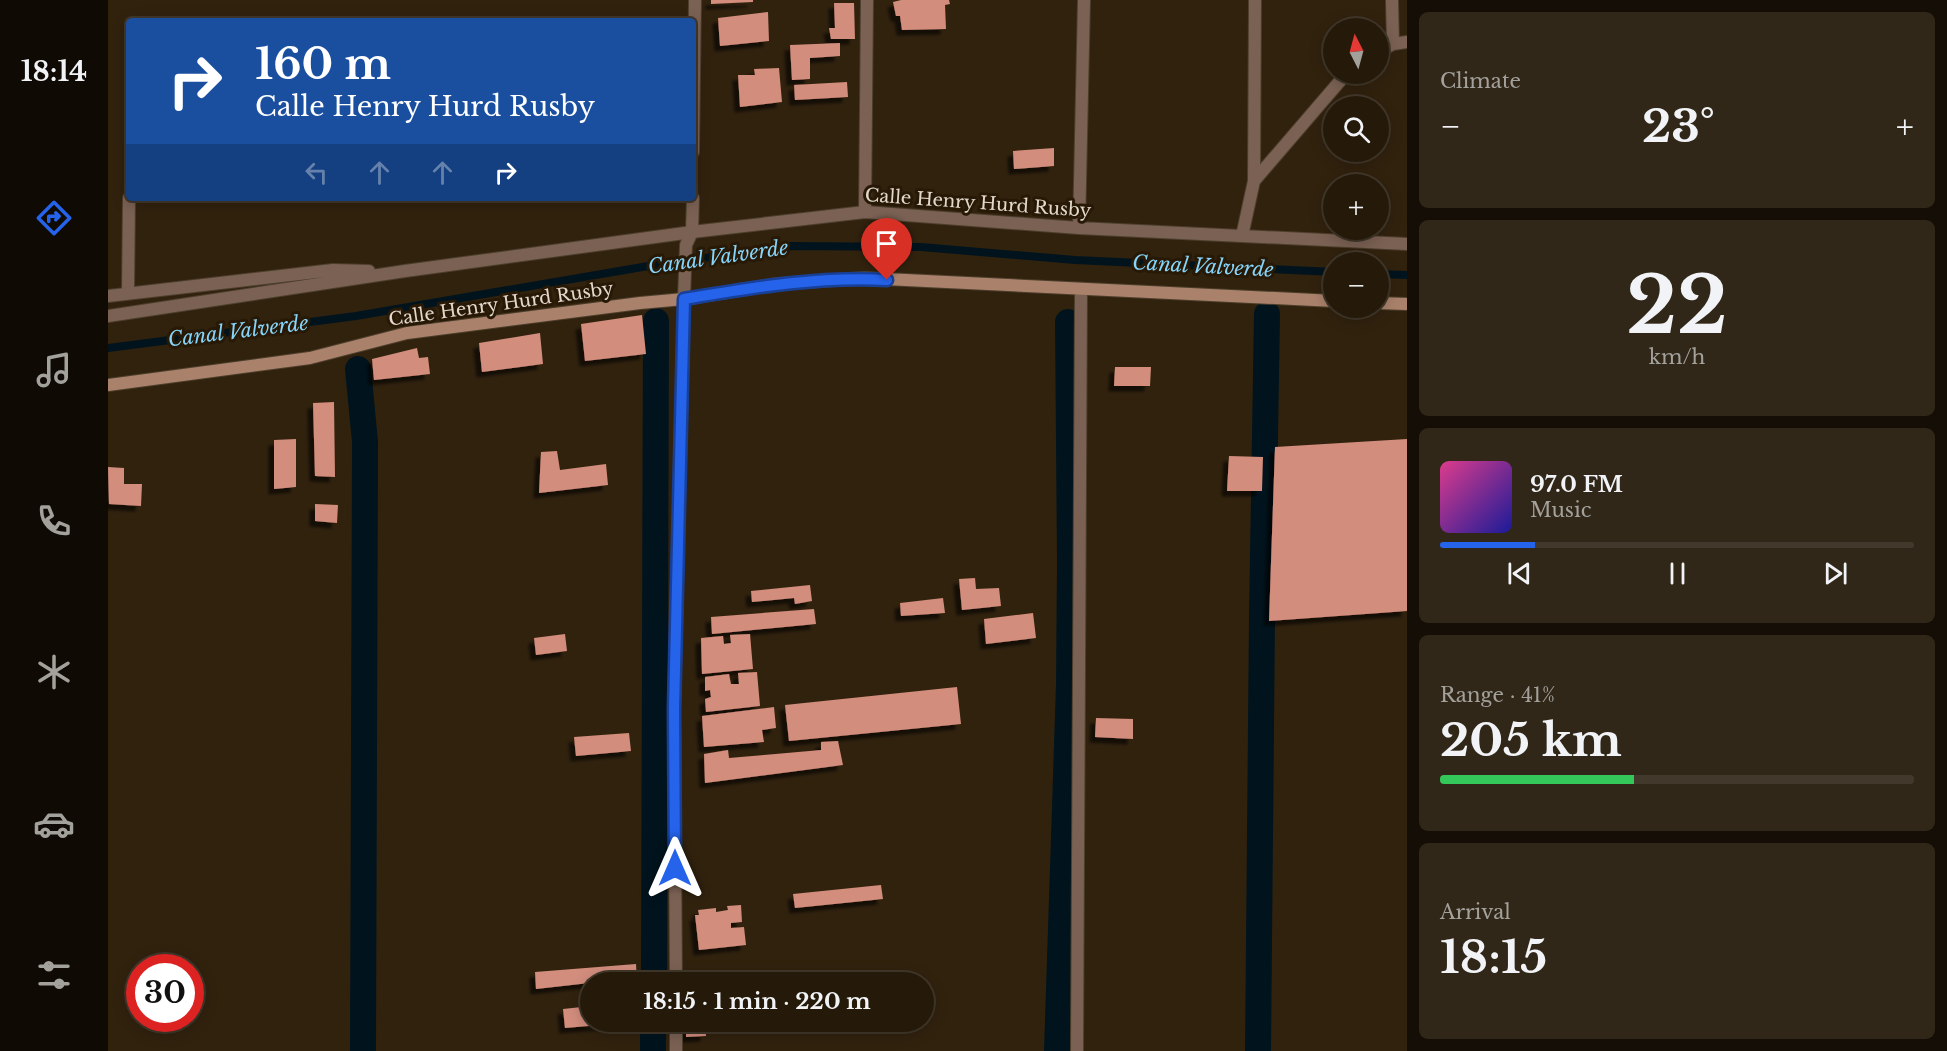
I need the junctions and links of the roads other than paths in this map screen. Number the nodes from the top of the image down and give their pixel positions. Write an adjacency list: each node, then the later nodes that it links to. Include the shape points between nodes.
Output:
1 (695, 0): 6 (street)
2 (867, 0): 14 (street)
3 (1084, 0): 15 (street)
4 (1255, 0): 11 (street)
5 (1392, 0): 8 (street)
6 (695, 18)
7 (1407, 42): 8 (street)
8 (1393, 44): 9 (street)
9 (1389, 46)
10 (1337, 84): 11 (street)
11 (1254, 181): 17 (street)
12 (129, 201): 21 (street)
13 (693, 201): 16 (street)
14 (865, 212): 15 (street, Calle Henry Hurd Rusby); 16 (street, Calle Henry Hurd Rusby)
15 (1079, 228): 17 (street, Calle Henry Hurd Rusby)
16 (692, 232): 19 (street, Calle Henry Hurd Rusby); 23 (street, via 686,245)
17 (1242, 236): 18 (street, Calle Henry Hurd Rusby)
18 (1407, 243)
19 (405, 271): 21 (street, Calle Henry Hurd Rusby, via 333,270); 27 (street, Calle Henry Hurd Rusby)
20 (1081, 290): 23 (street, Calle Henry Hurd Rusby, via 865,278 777,284); 24 (street, Calle Henry Hurd Rusby); 32 (street)
21 (128, 293): 22 (street, Calle Henry Hurd Rusby)
22 (108, 296)
23 (684, 299): 28 (street, Calle Henry Hurd Rusby, via 407,333 310,358); 29 (street, via 674,709)
24 (1323, 301)
25 (1389, 303): 26 (street)
26 (1407, 304)
27 (108, 316)
28 (108, 385)
29 (676, 972)
30 (676, 1032): 31 (street)
31 (676, 1051)
32 (1077, 1051)

